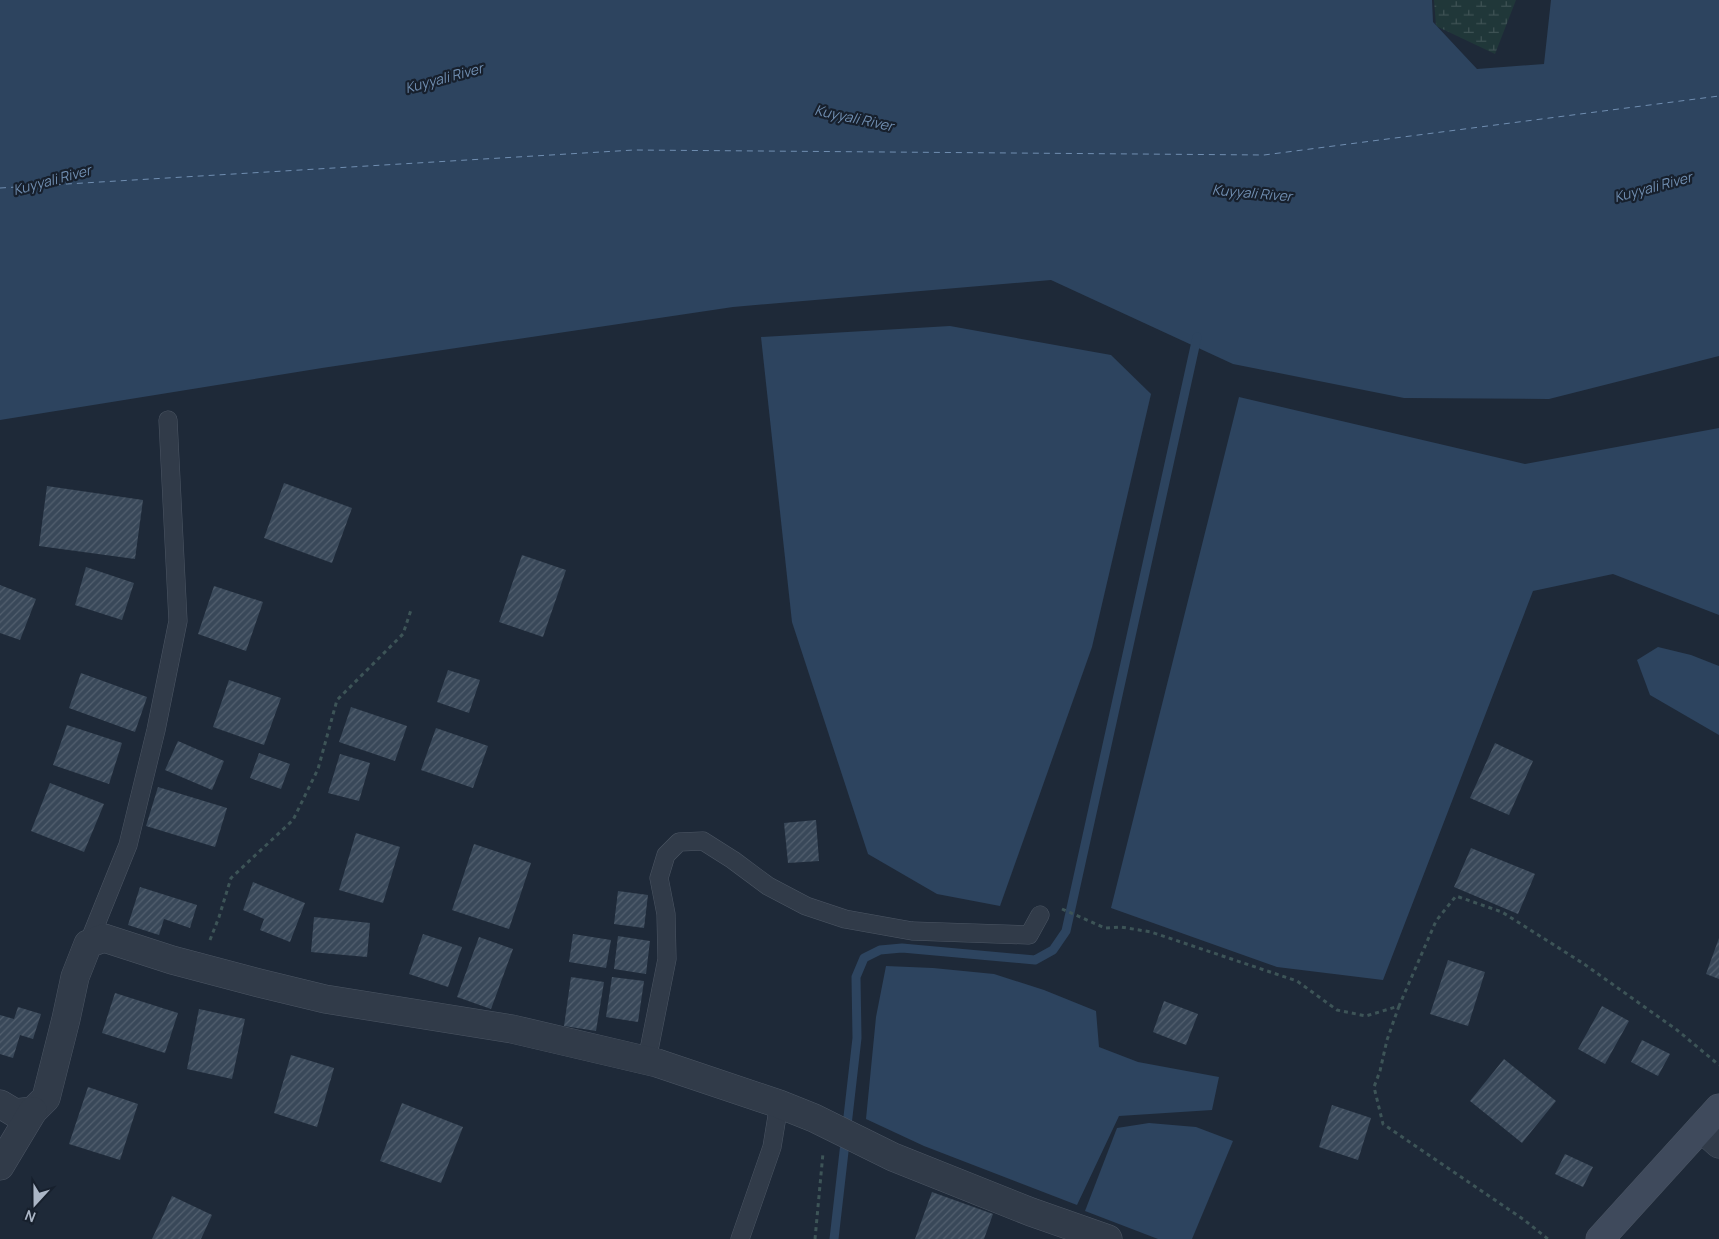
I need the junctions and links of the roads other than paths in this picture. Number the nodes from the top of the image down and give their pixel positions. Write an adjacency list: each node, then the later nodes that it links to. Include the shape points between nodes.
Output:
1 (168, 420): 3 (lane, via 178,621 128,845)
2 (1040, 915): 4 (lane, via 1029,935 912,931 846,919 806,906 768,886 703,841 679,842 666,855 659,878 666,914 667,959)
3 (88, 944): 4 (street, via 104,938 259,984 512,1029); 8 (street, via 75,977 46,1098)
4 (647, 1060): 6 (street)
5 (0, 1104): 8 (street, via 15,1113)
6 (779, 1104): 11 (lane, via 772,1146); 12 (street, via 893,1157)
7 (1719, 1108): 9 (main road)
8 (33, 1111): 10 (street)
9 (1710, 1136): 13 (main road)
10 (0, 1166)
11 (740, 1239)
12 (1108, 1239)
13 (1600, 1239)

